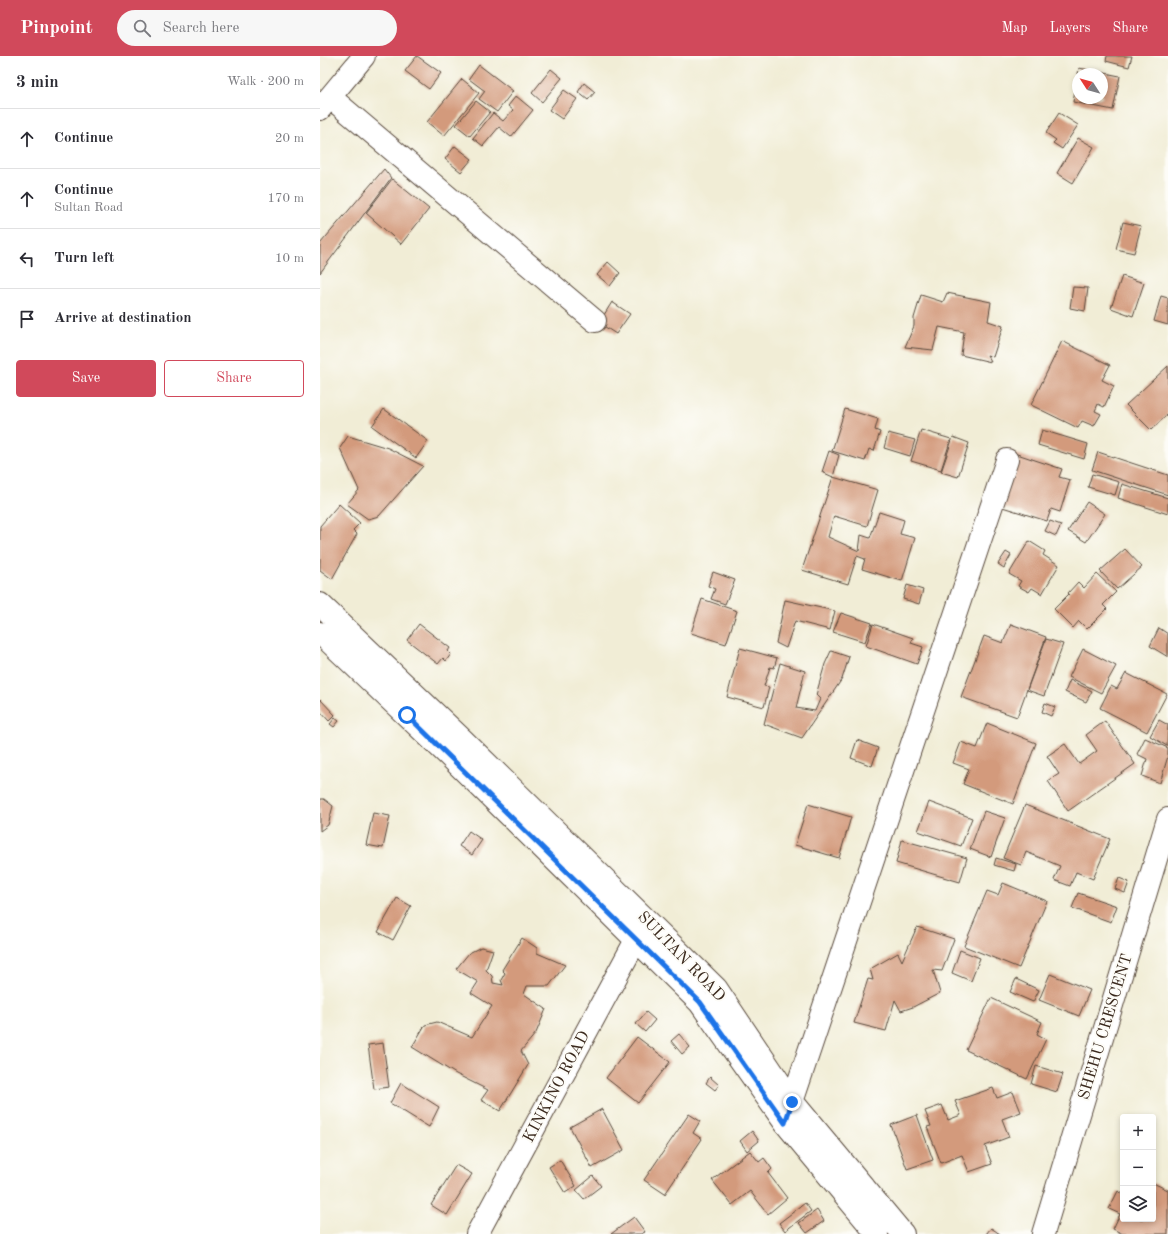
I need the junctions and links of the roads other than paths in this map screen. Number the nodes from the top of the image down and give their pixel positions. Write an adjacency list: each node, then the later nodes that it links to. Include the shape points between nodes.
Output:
1 (364, 56): 2 (street)
2 (325, 103): 3 (street)
3 (595, 321)
4 (1007, 460): 11 (street)
5 (320, 604): 7 (street)
6 (320, 633): 7 (street)
7 (414, 708): 8 (street)
8 (455, 748): 10 (street, SULTAN ROAD); 11 (street, SULTAN ROAD, via 716,988)
9 (1168, 819): 16 (street, SHEHU CRESCENT)
10 (636, 940): 12 (street, SULTAN ROAD, via 700,1002); 13 (street, KINKINO ROAD)
11 (792, 1102): 12 (street); 15 (street, SULTAN ROAD)
12 (785, 1123): 14 (street, SULTAN ROAD)
13 (477, 1234)
14 (876, 1234)
15 (903, 1234)
16 (1043, 1234)

